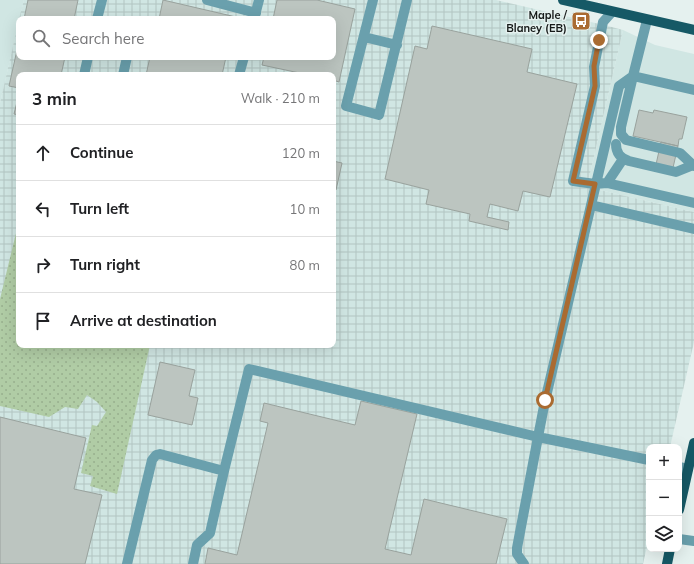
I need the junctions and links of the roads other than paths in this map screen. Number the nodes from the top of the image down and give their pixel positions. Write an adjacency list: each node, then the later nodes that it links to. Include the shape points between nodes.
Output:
1 (102, 0): 8 (lane)
2 (207, 0): 9 (lane)
3 (259, 0): 9 (lane)
4 (373, 0): 12 (lane)
5 (407, 0): 13 (lane)
6 (562, 0): 7 (main road)
7 (612, 12): 10 (main road); 26 (lane, via 603,22 594,66 595,86 573,181)
8 (98, 16)
9 (255, 16)
10 (647, 20): 11 (main road); 20 (lane)
11 (694, 30)
12 (364, 37): 13 (lane); 13 (lane, via 346,106 379,115)
13 (396, 45)
14 (87, 60): 17 (lane)
15 (126, 60): 18 (lane)
16 (243, 60): 19 (lane)
17 (85, 72)
18 (124, 72)
19 (240, 72)
20 (633, 76): 21 (lane); 22 (lane); 26 (lane, via 619,86)
21 (694, 90)
22 (618, 136): 23 (lane, via 616,151); 24 (lane, via 622,134 626,140 680,153); 24 (lane, via 619,148 625,153 677,166)
23 (623, 159): 24 (lane, via 676,172); 25 (lane)
24 (693, 166)
25 (607, 183): 26 (lane); 27 (lane)
26 (595, 184): 28 (lane)
27 (694, 203)
28 (591, 205): 29 (lane); 30 (lane)
29 (694, 229)
30 (538, 437): 33 (lane); 35 (lane, via 249,369); 42 (lane, via 517,548 517,554)
31 (694, 443): 32 (main road)
32 (693, 454): 34 (main road)
33 (646, 459)
34 (684, 468): 36 (main road)
35 (224, 471): 40 (lane, via 156,455 152,460); 41 (lane, via 210,533 197,545)
36 (682, 485)
37 (682, 539): 38 (lane)
38 (694, 541)
39 (669, 552): 43 (main road)
40 (127, 564)
41 (193, 564)
42 (524, 564)
43 (667, 564)

